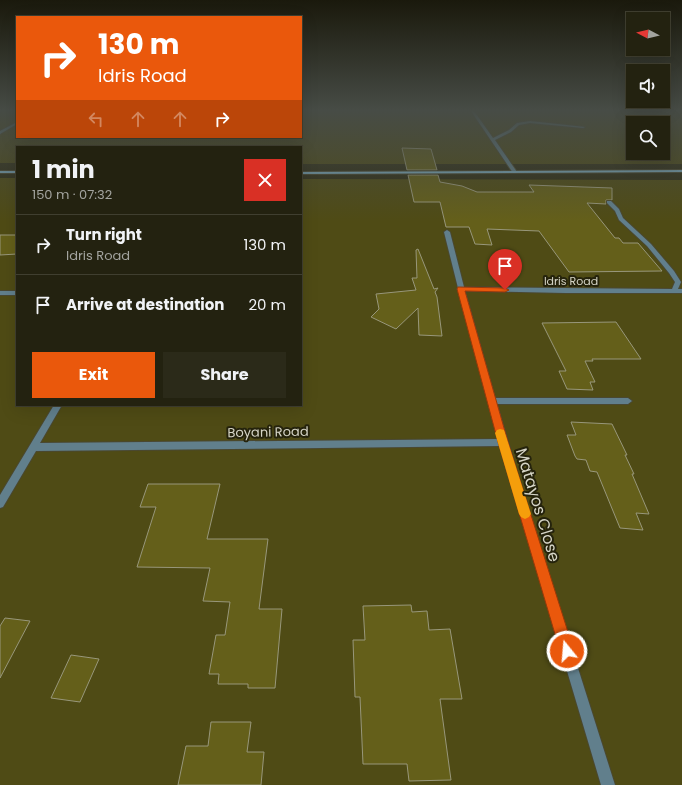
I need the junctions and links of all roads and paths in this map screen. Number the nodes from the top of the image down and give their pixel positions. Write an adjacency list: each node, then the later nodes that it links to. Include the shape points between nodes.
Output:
1 (498, 148): 5 (street)
2 (682, 171): 5 (street)
3 (0, 172): 4 (street)
4 (16, 172)
5 (515, 172): 6 (street)
6 (302, 173)
7 (609, 202): 10 (street, via 621,220 649,245 672,272 678,282)
8 (447, 232): 9 (street, Matayos Close)
9 (460, 289): 10 (street, Idris Road, via 565,292); 14 (street, Matayos Close)
10 (674, 291): 11 (street, Idris Road)
11 (682, 291)
12 (0, 293): 13 (street)
13 (16, 293)
14 (492, 401): 15 (street); 17 (street, Matayos Close)
15 (628, 401)
16 (57, 406): 18 (street)
17 (503, 442): 18 (street, Boyani Road); 20 (street, Matayos Close)
18 (34, 447): 19 (street)
19 (0, 504)
20 (608, 785)

